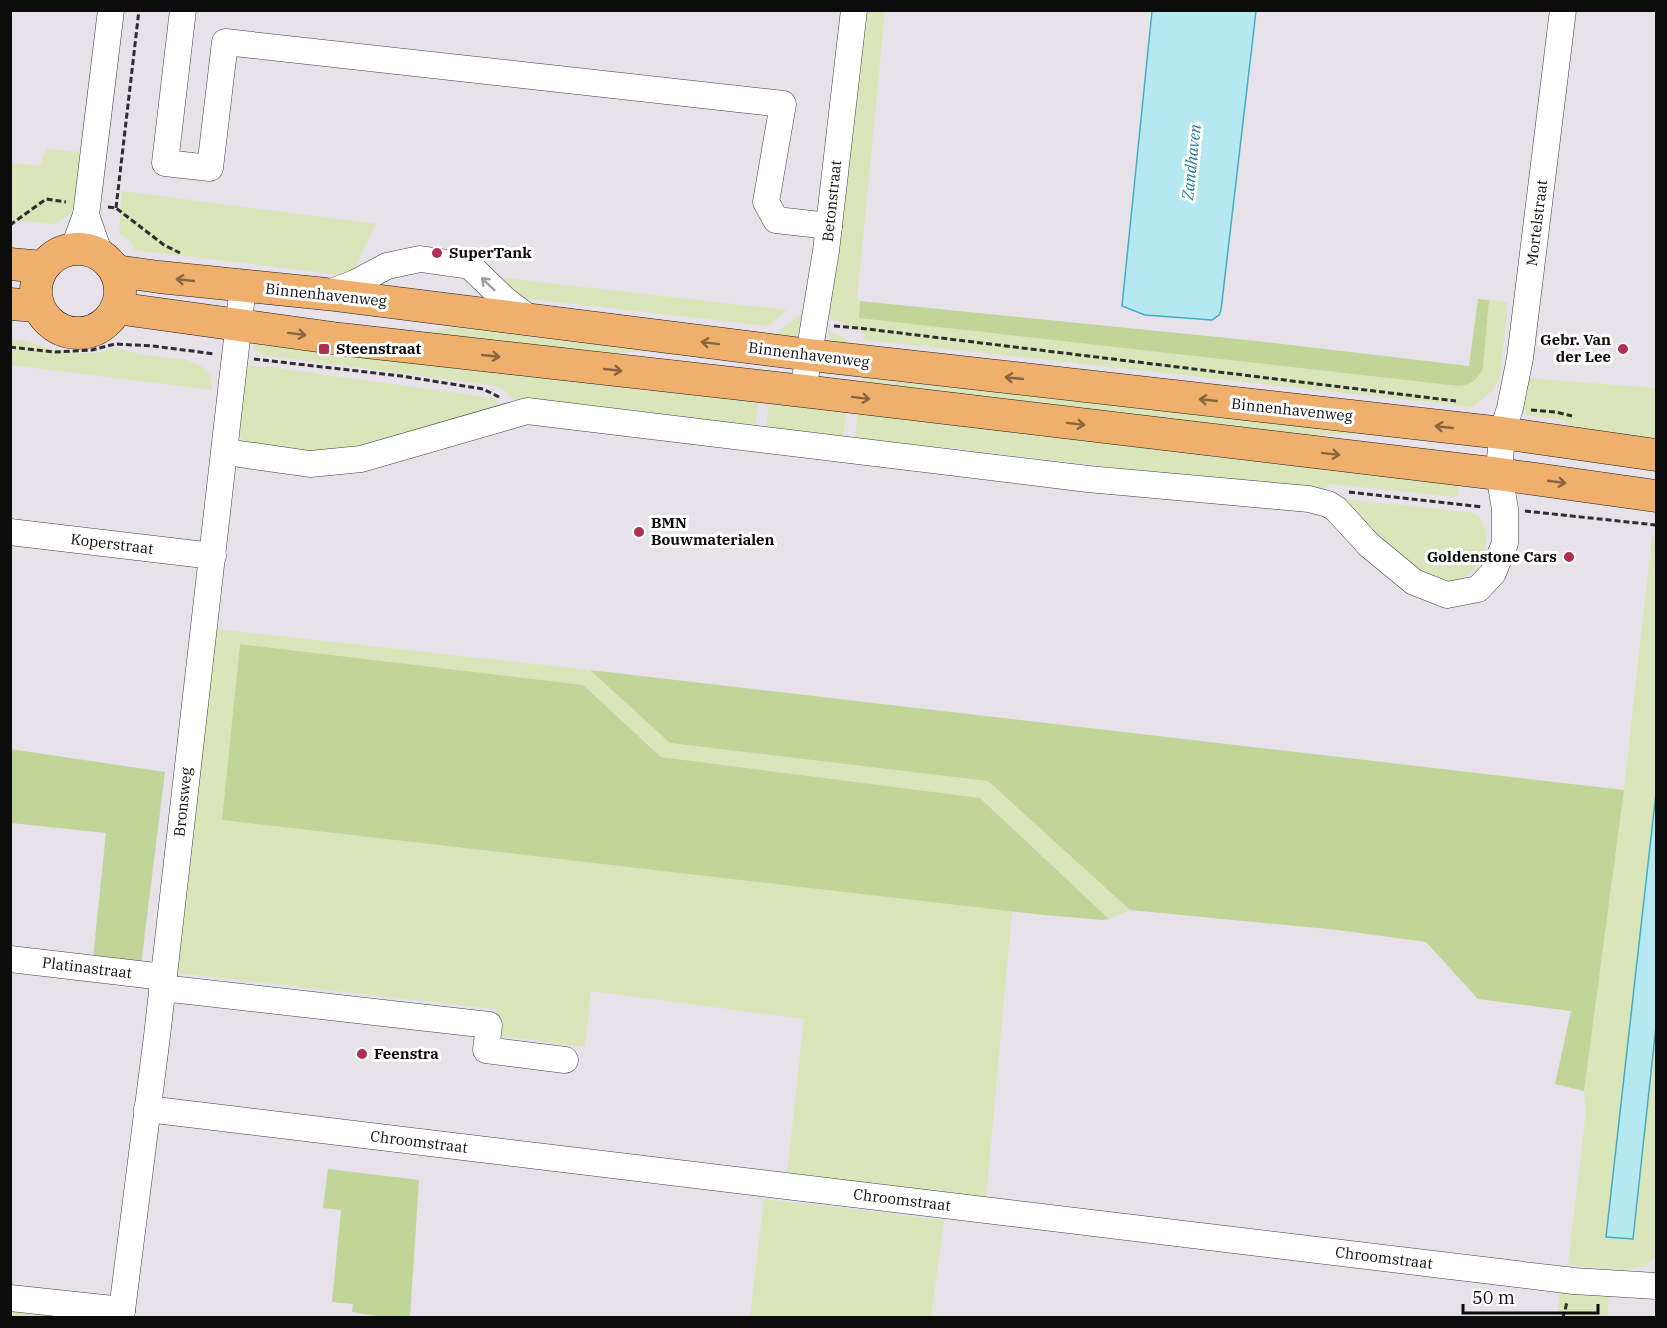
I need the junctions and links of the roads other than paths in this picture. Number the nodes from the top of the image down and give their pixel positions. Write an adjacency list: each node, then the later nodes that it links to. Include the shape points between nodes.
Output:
1 (111, 10): 6 (street, via 87,209)
2 (183, 10): 5 (street, via 165,163 210,168 225,42 783,104 766,202 776,220)
3 (854, 10): 5 (street, Betonstraat)
4 (1563, 10): 17 (street, Mortelstraat, via 1520,358)
5 (829, 226): 15 (street, Betonstraat)
6 (96, 259): 8 (main road, via 56,255); 9 (main road, Binnenhavenweg, one-way to 6); 12 (main road, via 119,293)
7 (10, 264): 8 (main road)
8 (43, 267): 11 (main road, via 36,279 35,293)
9 (243, 286): 10 (main road, Binnenhavenweg); 14 (street, Bronsweg)
10 (326, 294): 13 (main road, Binnenhavenweg); 13 (street, one-way to 10, via 470,266 420,259 387,266)
11 (24, 305): 12 (main road, via 59,328 75,333 97,329 111,318)
12 (116, 308): 14 (main road)
13 (533, 322): 15 (main road, Binnenhavenweg, one-way to 13)
14 (239, 327): 16 (main road, one-way to 16); 18 (street, Bronsweg)
15 (810, 356): 16 (street, Betonstraat); 17 (main road, Binnenhavenweg, one-way to 15)
16 (803, 391): 20 (main road, one-way to 20)
17 (1502, 433): 19 (main road, Binnenhavenweg); 20 (street)
18 (226, 452): 20 (street, via 310,464 361,459 527,411 1089,479 1309,499 1336,508 1369,545 1414,582 1448,595 1478,590 1493,573 1505,543); 23 (street, Bronsweg)
19 (1656, 455)
20 (1499, 474): 21 (main road, one-way to 21)
21 (1656, 496)
22 (10, 531): 23 (street, Koperstraat)
23 (213, 556): 25 (street, Bronsweg)
24 (10, 959): 25 (street, Platinastraat)
25 (163, 983): 26 (street, Platinastraat, via 489,1025 486,1050); 27 (street, Bronsweg)
26 (565, 1060)
27 (147, 1109): 28 (street, Chroomstraat, via 1562,1279); 30 (street, Bronsweg)
28 (1656, 1286)
29 (10, 1298): 30 (street)
30 (122, 1314)

